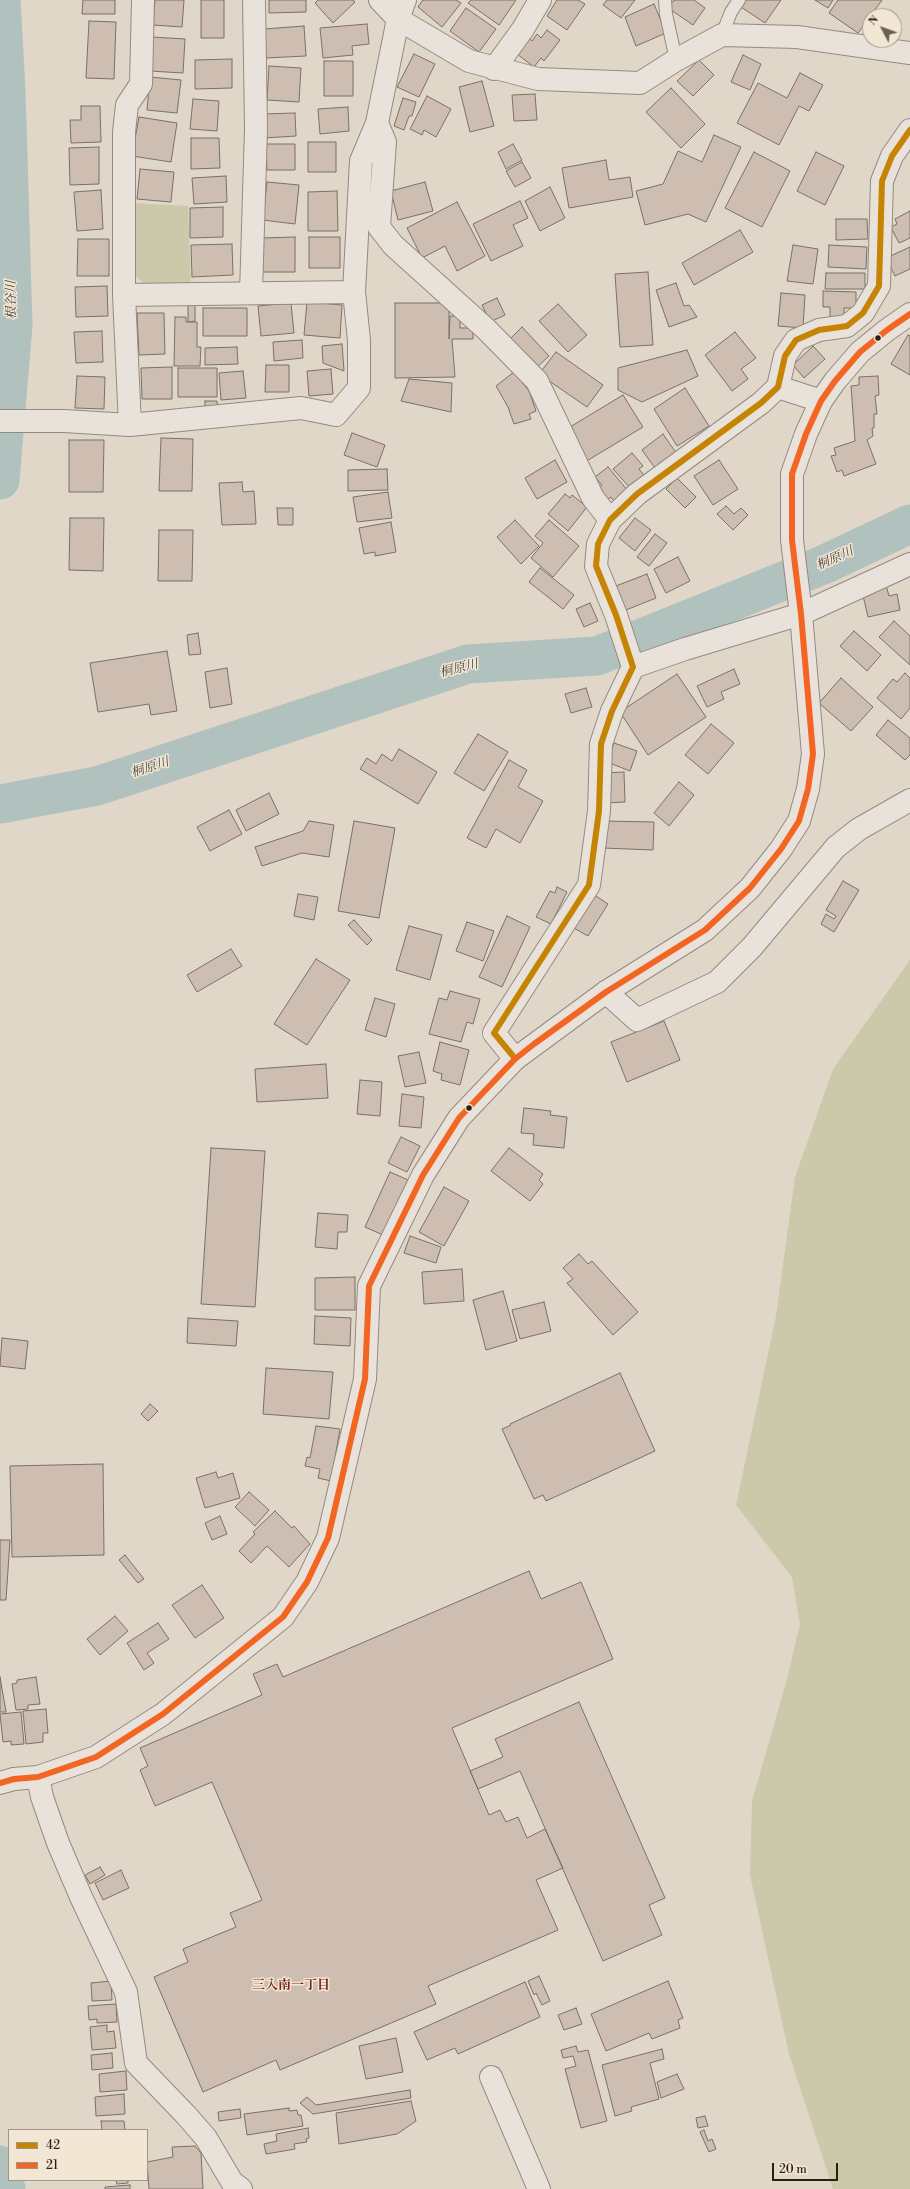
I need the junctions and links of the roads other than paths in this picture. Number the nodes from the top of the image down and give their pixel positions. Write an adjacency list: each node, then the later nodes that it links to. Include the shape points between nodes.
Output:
1 (143, 0): 16 (street, via 141,84 127,105 124,132)
2 (254, 0): 15 (street, via 256,128)
3 (380, 0): 7 (street)
4 (540, 0): 11 (street)
5 (665, 0): 10 (lane)
6 (739, 0): 8 (lane)
7 (402, 10): 11 (street, via 470,60); 12 (street)
8 (722, 35): 9 (street, via 797,37); 10 (street)
9 (910, 53)
10 (676, 60): 11 (street, via 640,83 538,79)
11 (494, 69)
12 (377, 123): 14 (street, via 361,161); 22 (street, via 384,142 379,227 393,245 487,330 537,381 592,498)
13 (910, 130): 18 (street, via 892,156 882,181 879,286 863,313 847,326 819,330 796,340 784,356)
14 (354, 292): 15 (street); 21 (street, via 359,340 359,388 336,415 300,408)
15 (250, 293): 16 (street)
16 (124, 295): 21 (street)
17 (910, 314): 19 (street, via 860,352)
18 (778, 387): 19 (street); 22 (street, via 761,403 637,494)
19 (821, 401): 24 (street, via 792,474 792,540)
20 (0, 421): 21 (street)
21 (130, 425)
22 (610, 520): 25 (street, via 598,544 596,566 616,615)
23 (910, 564): 24 (street)
24 (800, 609): 25 (street); 27 (street, via 813,754 808,789 798,820 781,849 750,888 705,930)
25 (632, 665): 28 (street, via 601,744 599,811 589,885 494,1033)
26 (910, 800): 27 (street, via 859,828 836,847 752,946 717,982 637,1020)
27 (606, 992): 28 (street)
28 (515, 1059): 29 (street, via 459,1118 423,1175 369,1286 365,1379 328,1538 307,1582 283,1617 163,1714 96,1757)
29 (38, 1777): 30 (street); 32 (street, via 58,1843 126,1992 136,2063 206,2138 232,2182)
30 (7, 1781)
31 (491, 2077): 33 (street)
32 (241, 2189)
33 (539, 2189)

